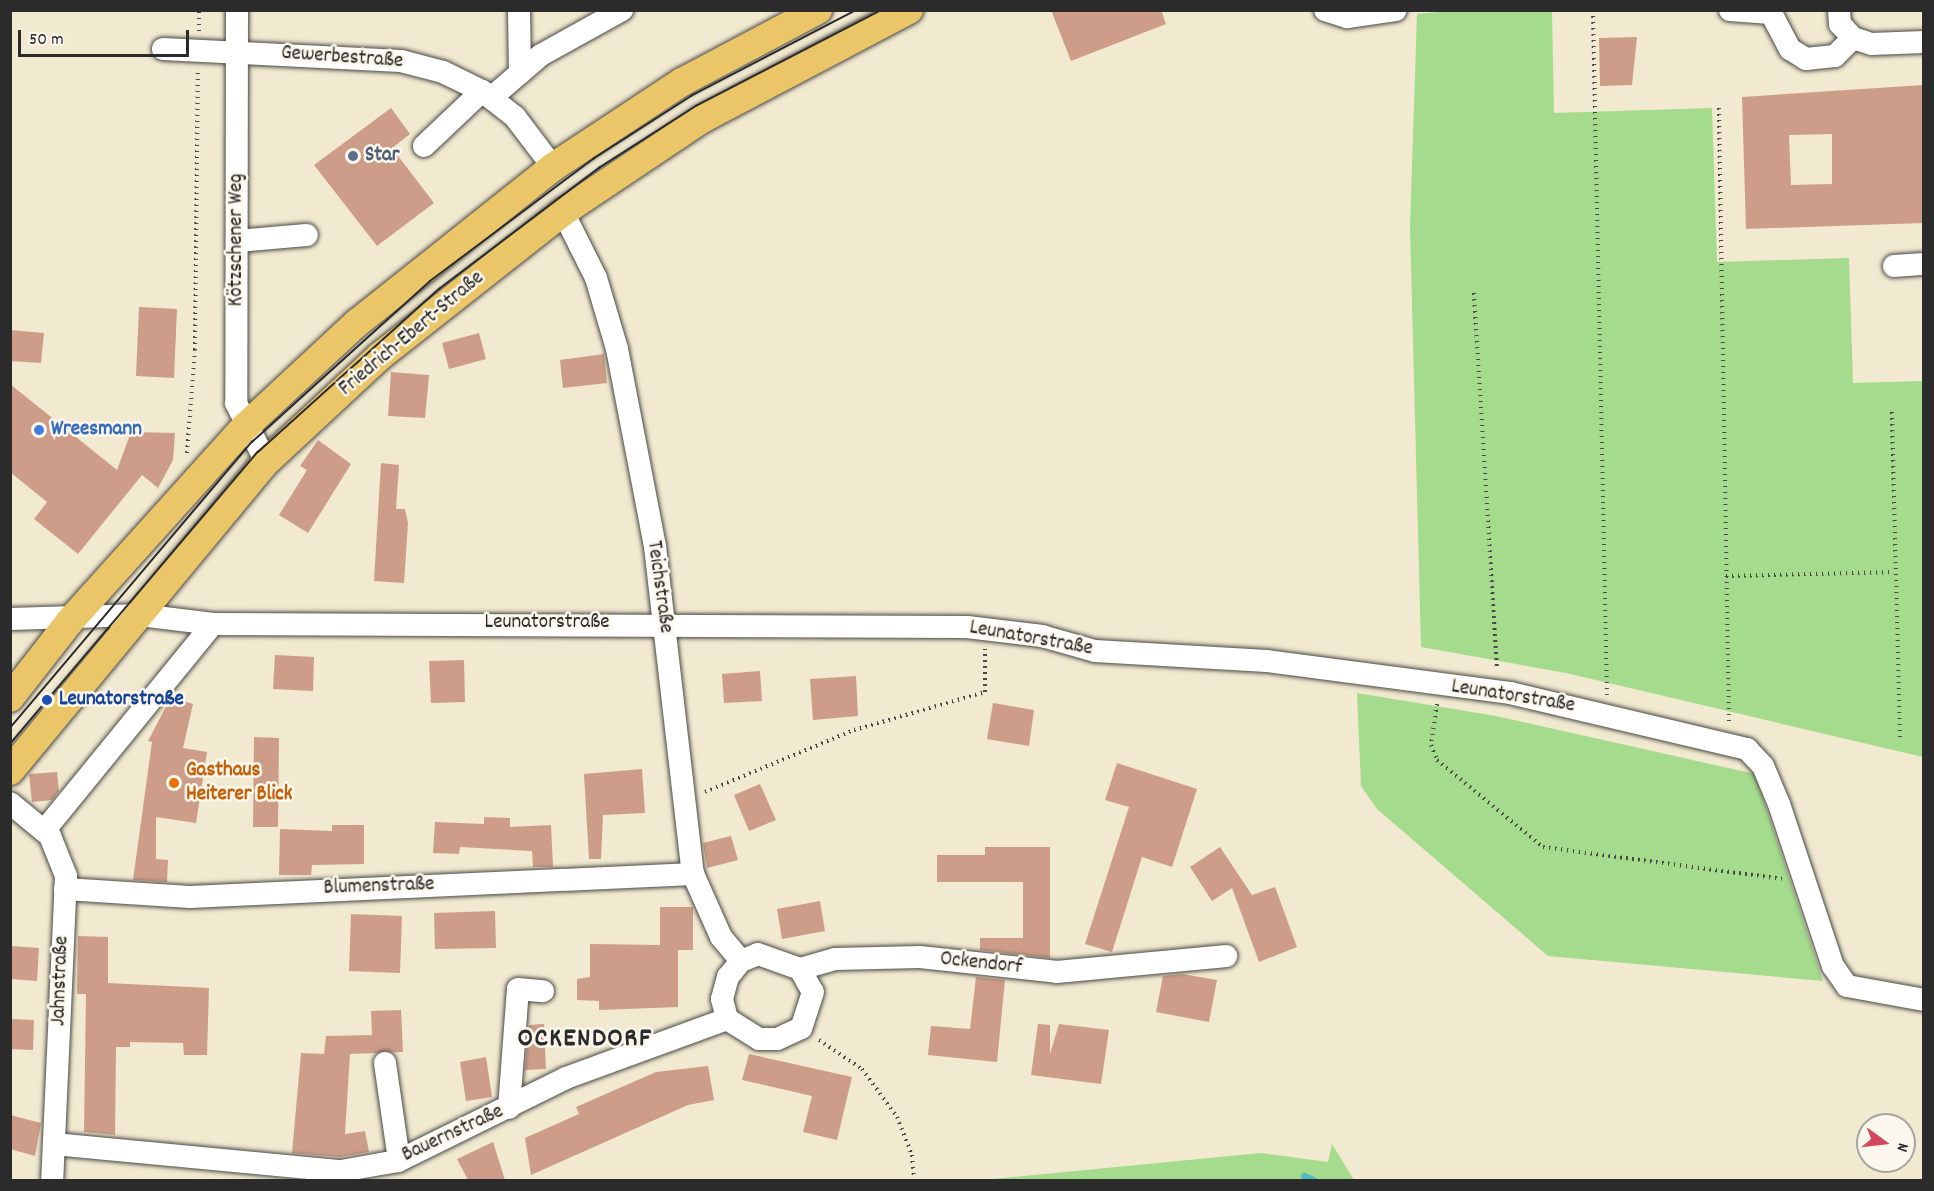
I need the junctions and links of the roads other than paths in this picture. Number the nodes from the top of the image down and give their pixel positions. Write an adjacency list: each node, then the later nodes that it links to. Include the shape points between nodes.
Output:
1 (237, 10): 14 (street, Kötzschener Weg)
2 (519, 10): 15 (street)
3 (622, 10): 15 (street, via 541,55)
4 (818, 10): 18 (main road, Friedrich-Ebert-Straße, via 682,82)
5 (909, 10): 19 (main road, Friedrich-Ebert-Straße, via 702,119)
6 (1325, 10): 7 (street, via 1347,17)
7 (1396, 10)
8 (1730, 10): 10 (street)
9 (1839, 10): 11 (street, via 1840,24)
10 (1773, 12): 11 (street, via 1790,49 1806,59 1835,56)
11 (1853, 38): 12 (street, via 1871,44)
12 (1923, 42)
13 (164, 49): 14 (street, Gewerbestraße)
14 (237, 51): 16 (street, Gewerbestraße, via 401,61 443,72); 21 (street, Kötzschener Weg)
15 (520, 73): 16 (street)
16 (486, 94): 17 (street); 18 (street, Gewerbestraße, via 516,117)
17 (424, 146)
18 (553, 167): 24 (main road, Friedrich-Ebert-Straße, via 357,323)
19 (563, 212): 25 (main road, Friedrich-Ebert-Straße, via 380,356); 29 (street, Teichstraße, via 596,278 617,349)
20 (307, 235): 21 (street)
21 (237, 241): 24 (street, Kötzschener Weg, via 236,403)
22 (1923, 264): 23 (street)
23 (1894, 266)
24 (245, 427): 25 (street, Kötzschener Weg); 28 (main road, Friedrich-Ebert-Straße)
25 (266, 462): 26 (main road, Friedrich-Ebert-Straße)
26 (140, 615): 28 (street, Leunatorstraße); 30 (street, Leunatorstraße); 32 (main road, Friedrich-Ebert-Straße)
27 (10, 619): 28 (street, Leunatorstraße)
28 (71, 621): 31 (main road, Friedrich-Ebert-Straße)
29 (664, 623): 30 (street, Leunatorstraße); 35 (street, Teichstraße); 41 (street, Leunatorstraße, via 985,627 1095,651 1267,661 1495,691 1726,740 1747,749 1763,766 1833,966 1847,986)
30 (213, 624): 34 (street)
31 (10, 698)
32 (10, 771)
33 (10, 803): 34 (street, Jahnstraße)
34 (44, 831): 36 (street, Jahnstraße, via 62,856)
35 (693, 874): 36 (street, Blumenstraße, via 190,897); 38 (street, Teichstraße, via 721,937)
36 (65, 889): 45 (street, Jahnstraße)
37 (1226, 956): 39 (street, Ockendorf, via 1057,972 920,957 835,959)
38 (741, 961): 39 (street, via 758,954); 42 (street, via 728,977 722,999)
39 (800, 969): 42 (street, via 813,993 801,1028 777,1040 759,1039)
40 (543, 991): 44 (street, via 518,989)
41 (1923, 1000)
42 (728, 1019): 44 (street, Bauernstraße, via 566,1078)
43 (385, 1063): 46 (street)
44 (509, 1108): 46 (street, Bauernstraße)
45 (54, 1144): 46 (street, Bauernstraße, via 341,1171); 47 (street, Jahnstraße)
46 (399, 1160)
47 (52, 1180)

